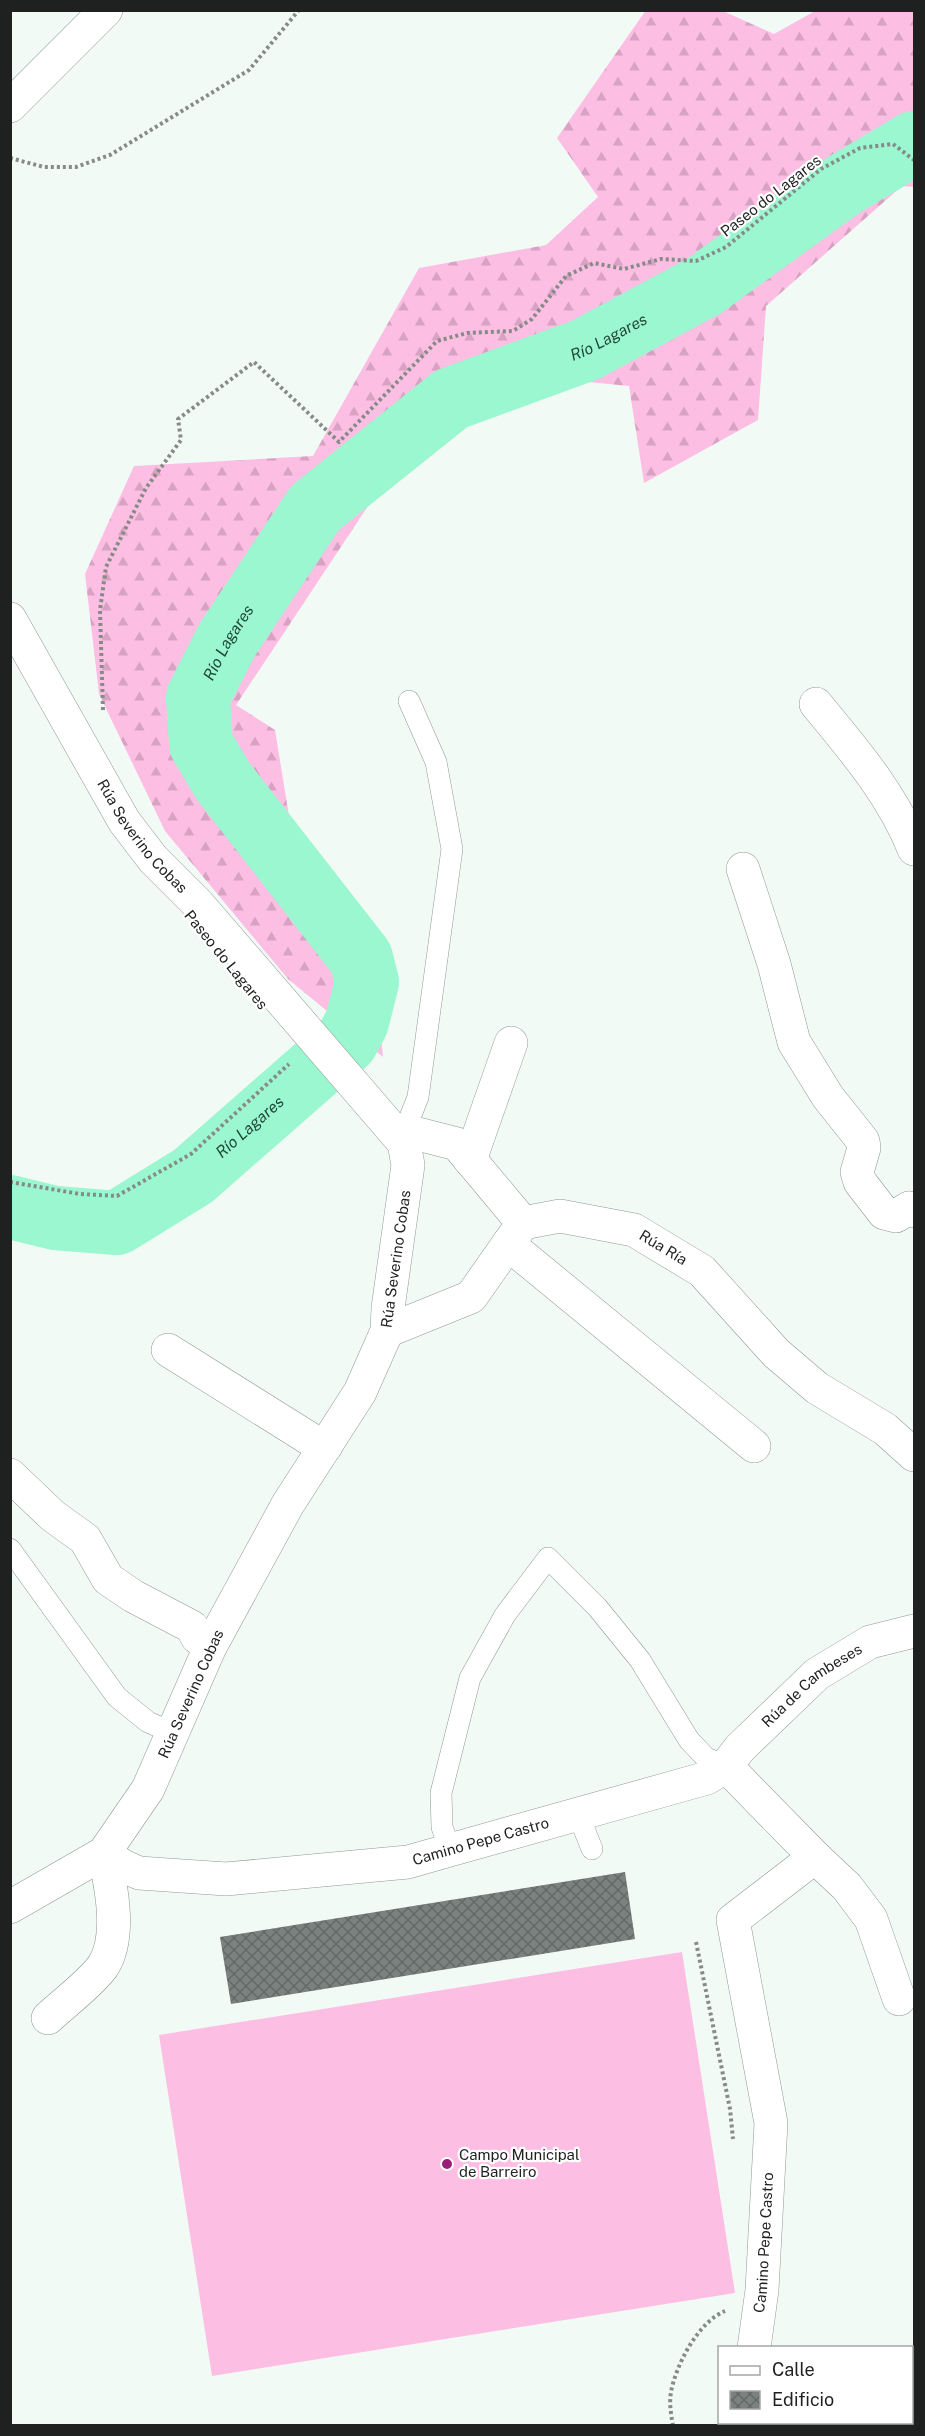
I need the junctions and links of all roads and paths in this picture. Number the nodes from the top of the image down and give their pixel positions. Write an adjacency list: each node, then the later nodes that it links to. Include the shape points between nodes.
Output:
1 (106, 10): 3 (street)
2 (299, 10): 4 (path, via 249,70 110,155 76,166 44,167)
3 (10, 106)
4 (10, 158)
5 (915, 160): 9 (path, Paseo do Lagares, via 893,144 860,148 821,169 726,247 696,261 661,259 624,269 594,263 566,276 532,319 513,331 467,333 437,341 339,442 254,362 178,419 181,440 146,488 106,567 100,609 103,726)
6 (10, 619): 9 (street, Rúa Severino Cobas)
7 (408, 701): 14 (lane, via 436,762 452,849 418,1097)
8 (816, 704): 10 (street, via 884,789)
9 (84, 750): 14 (street, Rúa Severino Cobas, via 124,821 153,859 199,905)
10 (915, 849)
11 (743, 869): 17 (street, via 794,1042 828,1097 863,1141 857,1172 860,1182 884,1213 896,1216 909,1208)
12 (511, 1043): 15 (street)
13 (291, 1062): 16 (path, via 191,1154 117,1196)
14 (399, 1137): 15 (street, via 418,1134 457,1144); 19 (street, Rúa Severino Cobas, via 408,1165)
15 (470, 1160): 18 (street)
16 (10, 1182)
17 (915, 1210)
18 (516, 1233): 19 (street, via 471,1297); 22 (street); 23 (street, Rúa Ría, via 560,1215 634,1230 702,1271 776,1353 817,1388 885,1430)
19 (387, 1331): 21 (street, Rúa Severino Cobas, via 360,1392)
20 (168, 1350): 21 (street)
21 (326, 1446): 27 (street, Rúa Severino Cobas, via 288,1504)
22 (754, 1446)
23 (915, 1455)
24 (10, 1475): 27 (street, via 85,1539 108,1579 192,1627)
25 (10, 1549): 28 (lane, via 117,1697 148,1722)
26 (915, 1631): 29 (street, Rúa de Cambeses, via 870,1642 817,1674)
27 (210, 1647): 28 (street, Rúa Severino Cobas)
28 (173, 1733): 33 (street, Rúa Severino Cobas, via 148,1789)
29 (726, 1766): 30 (street, Camino Pepe Castro, via 706,1778); 32 (lane, via 706,1758 689,1740 640,1660 597,1607 548,1558 505,1615 470,1678 441,1793 442,1827); 34 (street)
30 (578, 1814): 31 (lane); 32 (street, Camino Pepe Castro)
31 (592, 1849)
32 (450, 1850): 33 (street, Camino Pepe Castro, via 408,1862 226,1879 139,1873)
33 (104, 1853): 35 (street, Rúa Severino Cobas); 38 (street, via 111,1889 112,1947 102,1968)
34 (814, 1857): 37 (street, via 847,1887 871,1919); 41 (street, Camino Pepe Castro, via 732,1920 771,2123 762,2290)
35 (10, 1907)
36 (696, 1942): 39 (path, via 730,2109)
37 (899, 1999)
38 (48, 2018)
39 (733, 2144)
40 (729, 2309): 42 (path, via 696,2334 671,2392)
41 (754, 2346)
42 (673, 2426)

